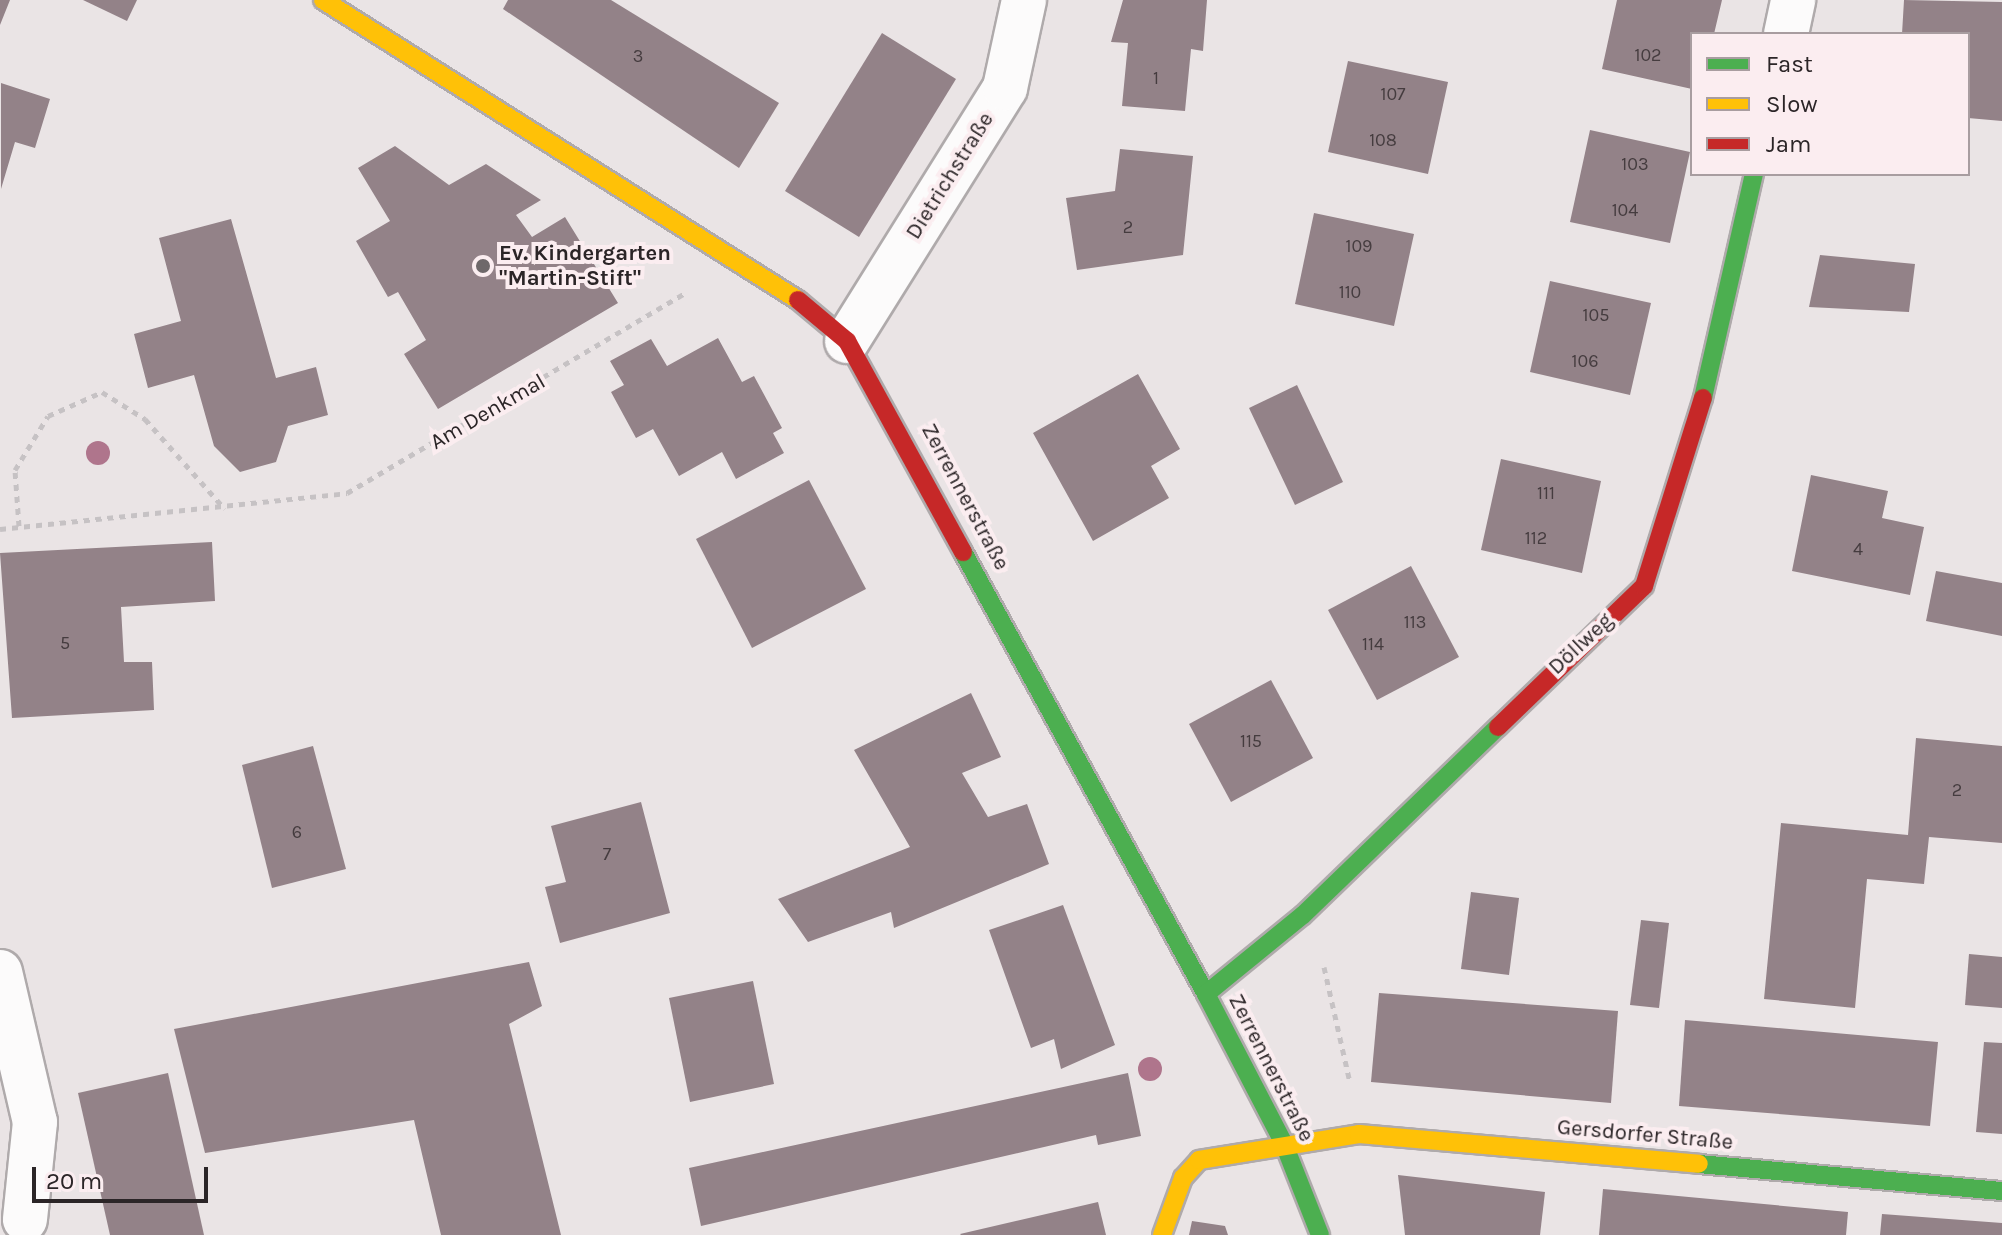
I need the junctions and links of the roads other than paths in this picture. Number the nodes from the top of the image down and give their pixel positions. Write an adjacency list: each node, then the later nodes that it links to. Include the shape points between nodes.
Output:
1 (323, 0): 6 (street, Zerrennerstraße, via 722,252)
2 (1024, 0): 6 (street, Dietrichstraße, via 1005,88)
3 (1793, 0): 4 (street)
4 (1786, 32)
5 (1754, 176): 8 (street, Döllweg, via 1689,459 1644,586 1303,915)
6 (847, 341): 8 (street, Zerrennerstraße)
7 (0, 972): 11 (street, via 35,1122)
8 (1206, 994): 9 (street, Zerrennerstraße)
9 (1284, 1144): 10 (street, Gersdorfer Straße, via 1359,1134); 12 (street, Gersdorfer Straße, via 1195,1164); 13 (street, Zerrennerstraße)
10 (2002, 1191)
11 (19, 1218)
12 (1162, 1235)
13 (1320, 1235)

